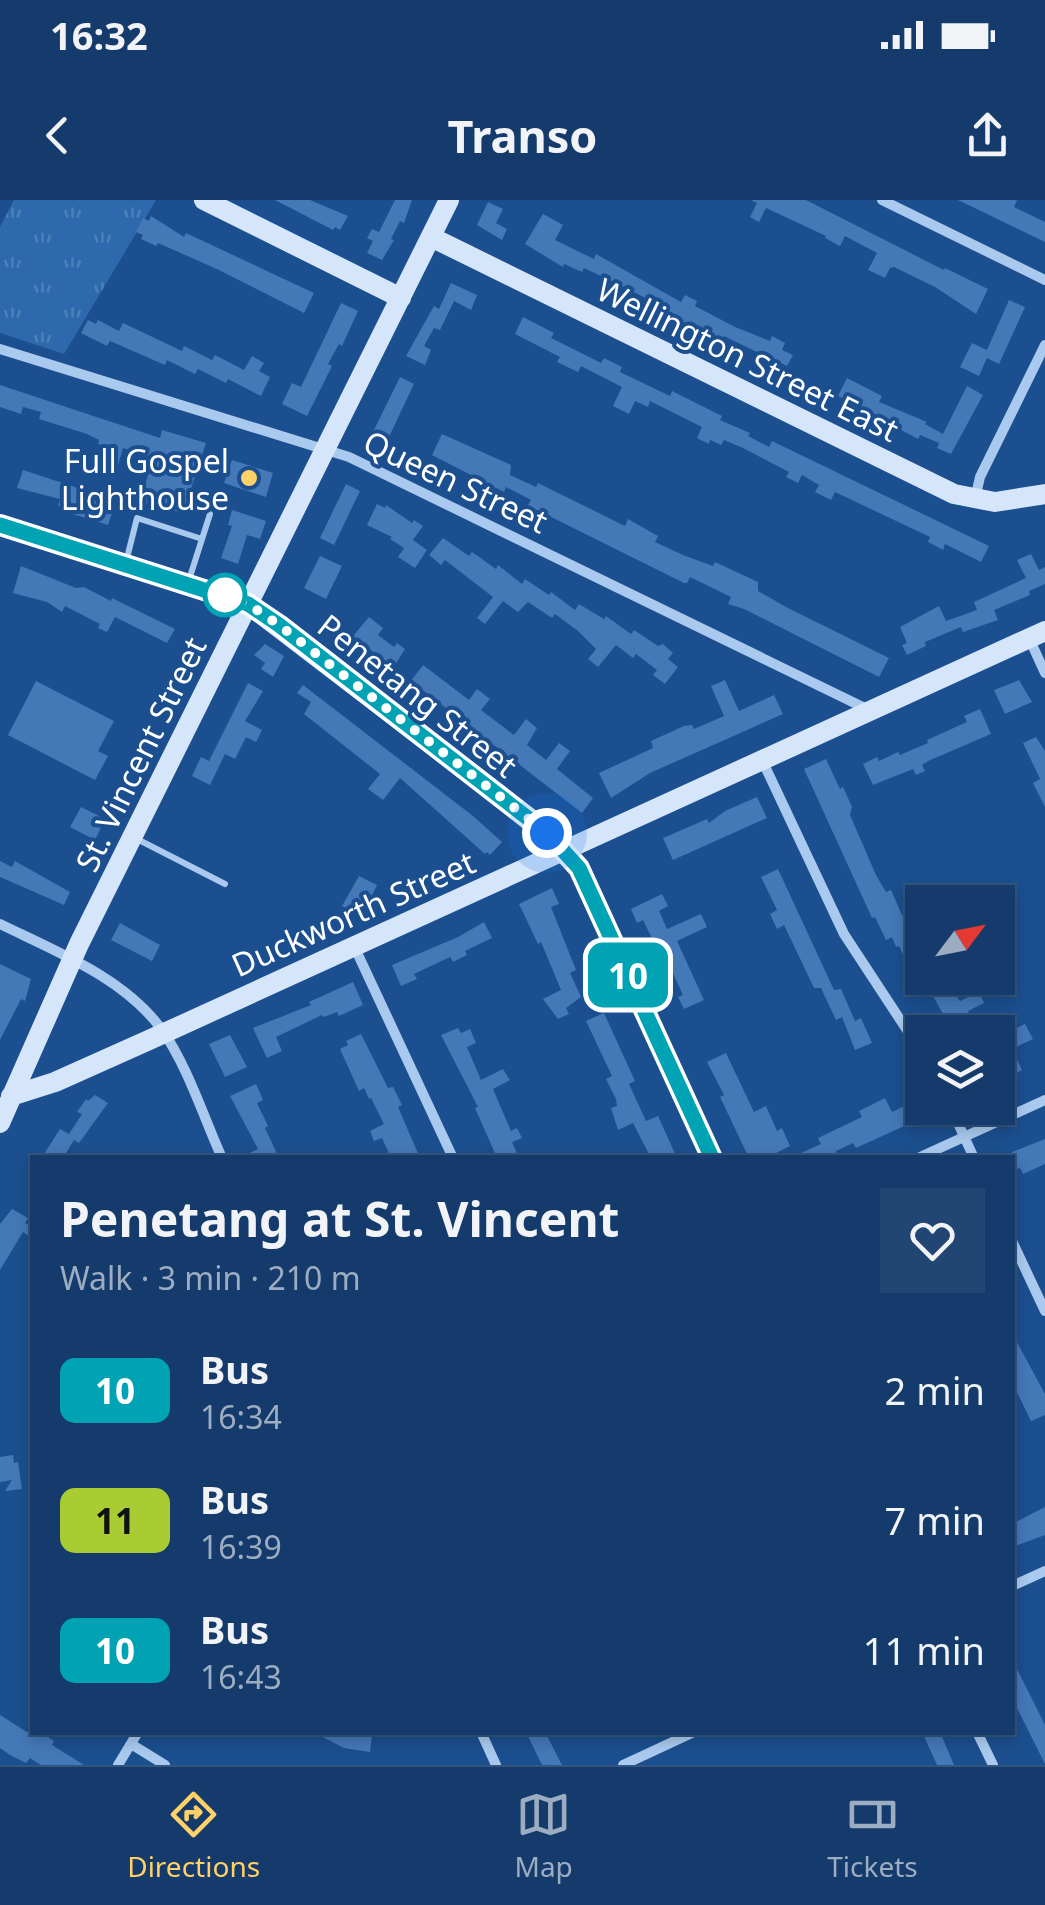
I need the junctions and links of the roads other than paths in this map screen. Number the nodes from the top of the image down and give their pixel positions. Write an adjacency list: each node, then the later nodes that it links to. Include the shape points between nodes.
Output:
1 (204, 200): 6 (main road)
2 (449, 200): 4 (main road, St. Vincent Street)
3 (882, 200): 5 (street)
4 (432, 237): 6 (main road, St. Vincent Street); 11 (main road, Wellington Street East)
5 (1045, 280)
6 (400, 298): 9 (main road, St. Vincent Street)
7 (1045, 345): 11 (street)
8 (0, 349): 9 (street, Queen Street)
9 (326, 450): 17 (main road, St. Vincent Street); 20 (street, Queen Street)
10 (1045, 494): 11 (main road, Wellington Street East)
11 (974, 500)
12 (210, 514): 14 (lane)
13 (0, 526): 15 (main road, Penetang Street)
14 (202, 540): 15 (lane, via 137,518); 16 (lane)
15 (125, 565): 16 (main road, Penetang Street)
16 (188, 584): 17 (main road, Penetang Street)
17 (248, 604): 22 (main road, St. Vincent Street); 23 (main road, Penetang Street)
18 (1037, 634): 19 (street); 20 (main road, Duckworth Street)
19 (1045, 673)
20 (870, 711): 21 (main road, Duckworth Street)
21 (762, 760): 23 (main road, Duckworth Street); 28 (street, via 844,934)
22 (133, 837): 24 (lane); 27 (main road, St. Vincent Street)
23 (563, 851): 26 (main road, Duckworth Street); 37 (street, via 579,868)
24 (225, 884)
25 (0, 924): 27 (street)
26 (354, 946): 29 (main road, Duckworth Street); 36 (street)
27 (72, 960): 29 (street, via 119,990); 30 (main road, St. Vincent Street)
28 (905, 1027)
29 (164, 1033): 30 (main road, Duckworth Street); 35 (street)
30 (11, 1096): 32 (main road, St. Vincent Street)
31 (1045, 1100): 34 (street)
32 (0, 1122)
33 (959, 1125): 34 (street)
34 (964, 1136): 38 (street); 39 (street)
35 (221, 1155)
36 (452, 1155)
37 (711, 1155)
38 (924, 1155)
39 (973, 1155)
40 (1015, 1247): 41 (street)
41 (1045, 1311)
42 (1045, 1571): 43 (street)
43 (1015, 1585)
44 (136, 1735): 48 (street)
45 (482, 1735): 51 (street)
46 (688, 1735): 52 (street)
47 (979, 1735): 53 (street)
48 (131, 1744): 49 (street); 50 (street)
49 (118, 1765)
50 (165, 1765)
51 (496, 1765)
52 (623, 1765)
53 (992, 1765)

